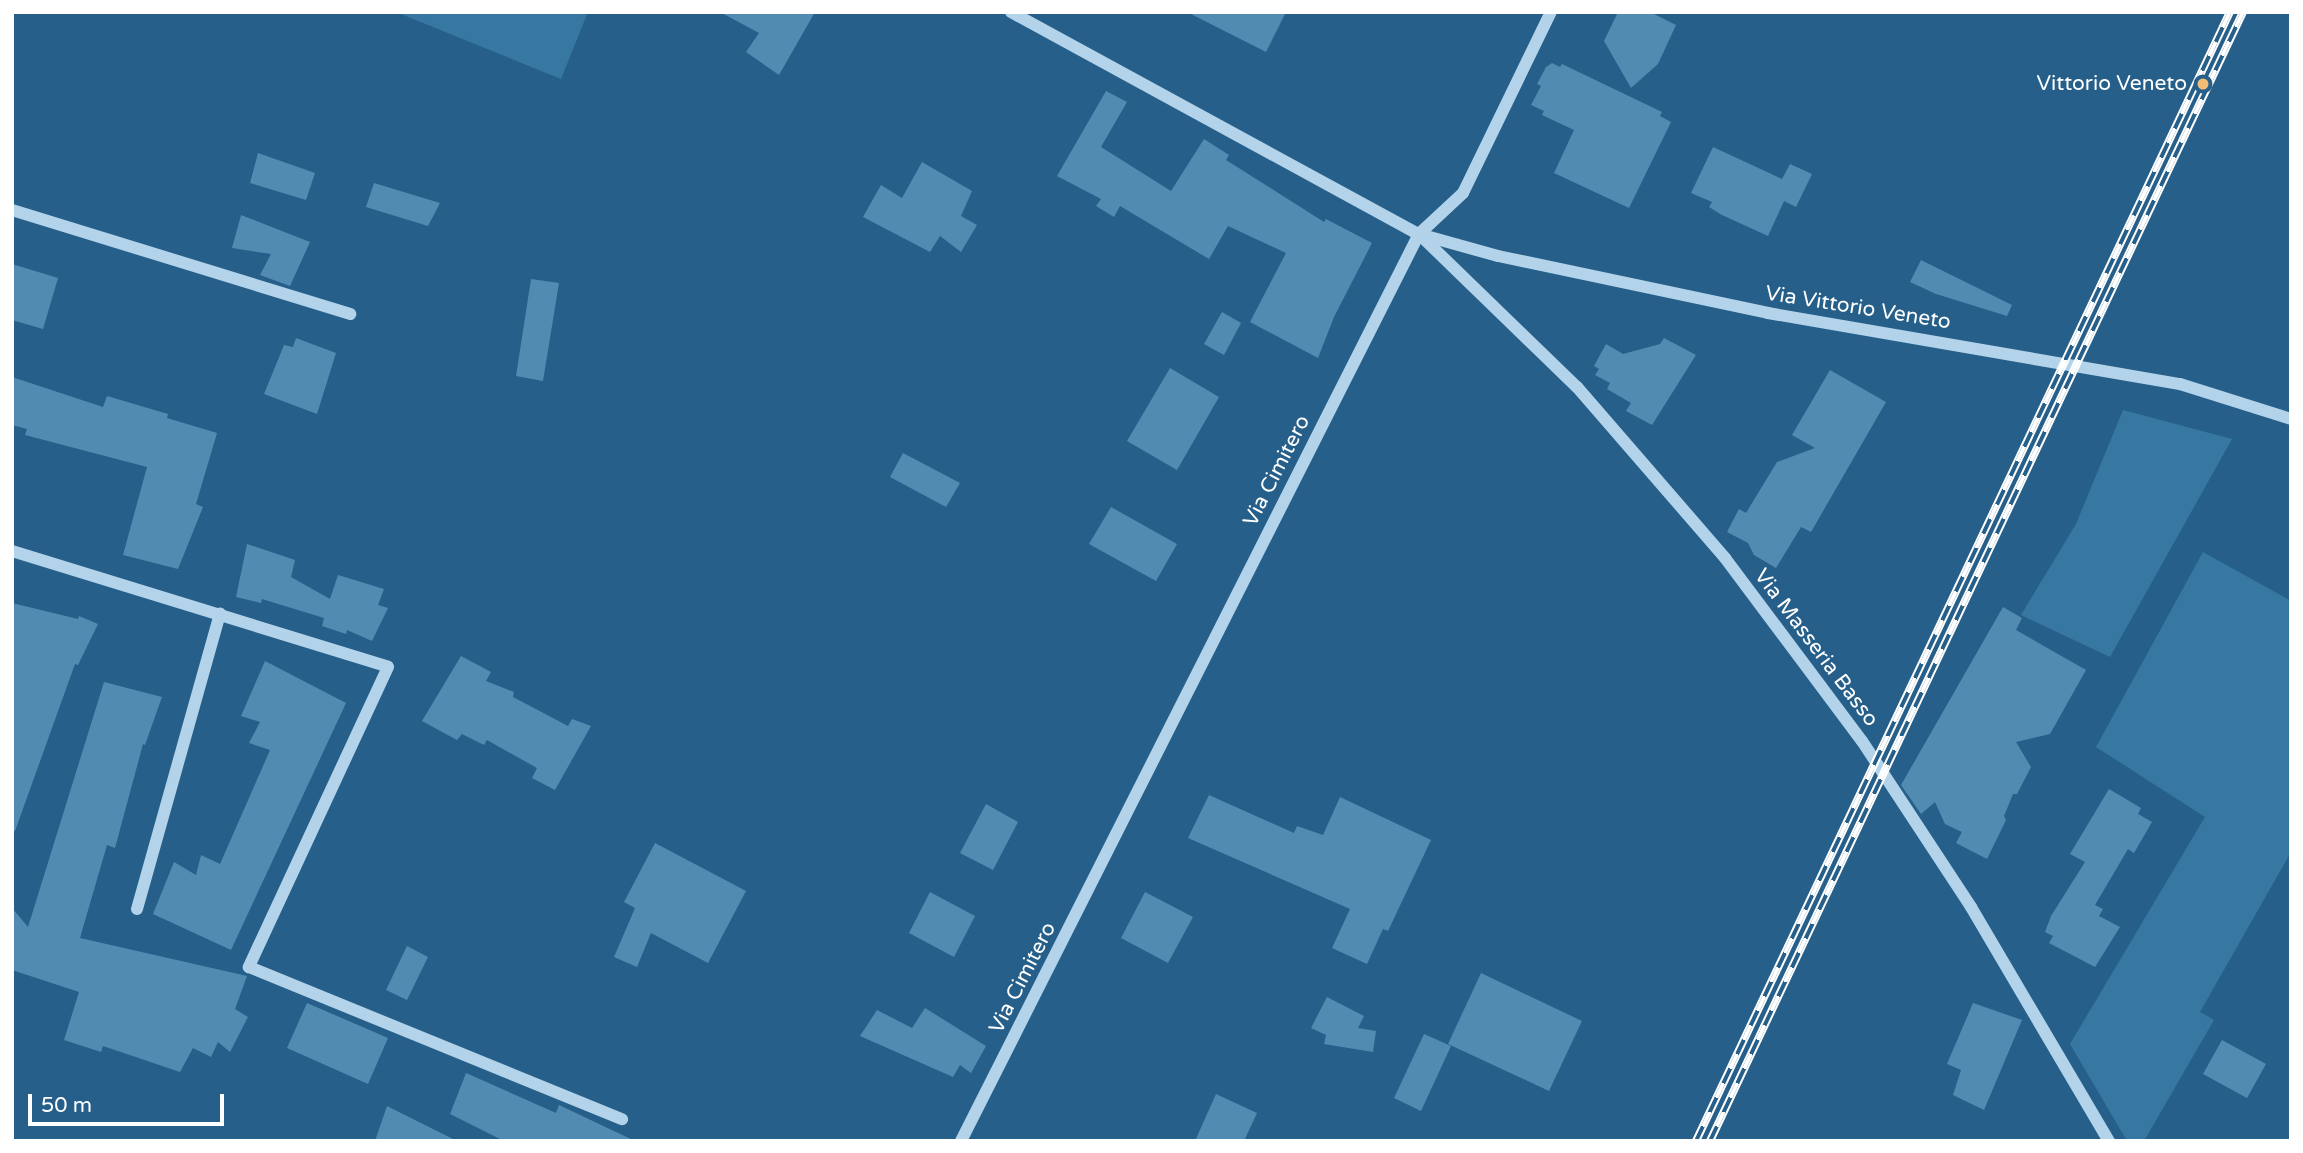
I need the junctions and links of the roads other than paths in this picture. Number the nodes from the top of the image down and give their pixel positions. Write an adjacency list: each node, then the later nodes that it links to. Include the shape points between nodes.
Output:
1 (1011, 12): 4 (street)
2 (1551, 12): 4 (street, via 1463,193)
3 (12, 210): 5 (street)
4 (1419, 234): 6 (street, Via Vittorio Veneto, via 1498,256 1768,313 2179,384); 11 (street, Via Cimitero); 12 (street, Via Masseria Basso, via 1577,387 1725,558 1862,741 1970,907)
5 (350, 314)
6 (2291, 419)
7 (12, 551): 8 (street)
8 (220, 613): 9 (street); 10 (street, via 388,667 249,967)
9 (137, 909)
10 (622, 1119)
11 (961, 1141)
12 (2109, 1141)

